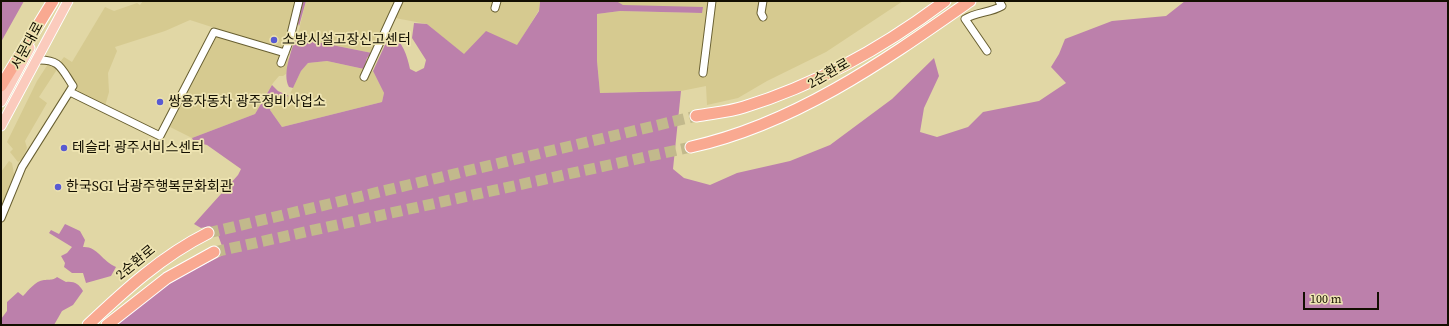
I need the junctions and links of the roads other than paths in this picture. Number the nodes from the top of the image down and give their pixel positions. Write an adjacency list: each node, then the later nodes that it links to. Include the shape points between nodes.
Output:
1 (54, 1): 17 (highway); 19 (main road, 서문대로)
2 (68, 1): 13 (main road, 서문대로)
3 (299, 1): 12 (street)
4 (399, 1): 16 (street)
5 (712, 1): 15 (street)
6 (763, 1): 10 (street)
7 (945, 1): 20 (highway, 2순환로, via 892,39 812,82 743,108)
8 (970, 1): 22 (highway, 2순환로, via 920,36 803,106 750,131)
9 (999, 1): 11 (street, via 1002,6 965,19)
10 (763, 17)
11 (987, 51)
12 (285, 53): 14 (street); 18 (street, via 214,32 160,136)
13 (37, 60): 18 (street, via 51,60 59,65 73,86); 21 (main road, 서문대로)
14 (281, 63)
15 (703, 72)
16 (364, 77)
17 (1, 86)
18 (70, 92): 23 (street, via 22,167)
19 (1, 102)
20 (696, 116)
21 (1, 126)
22 (691, 147)
23 (1, 218)
24 (208, 233): 26 (highway, 2순환로, via 161,261)
25 (214, 252): 27 (highway, via 167,278)
26 (88, 325)
27 (107, 325)

